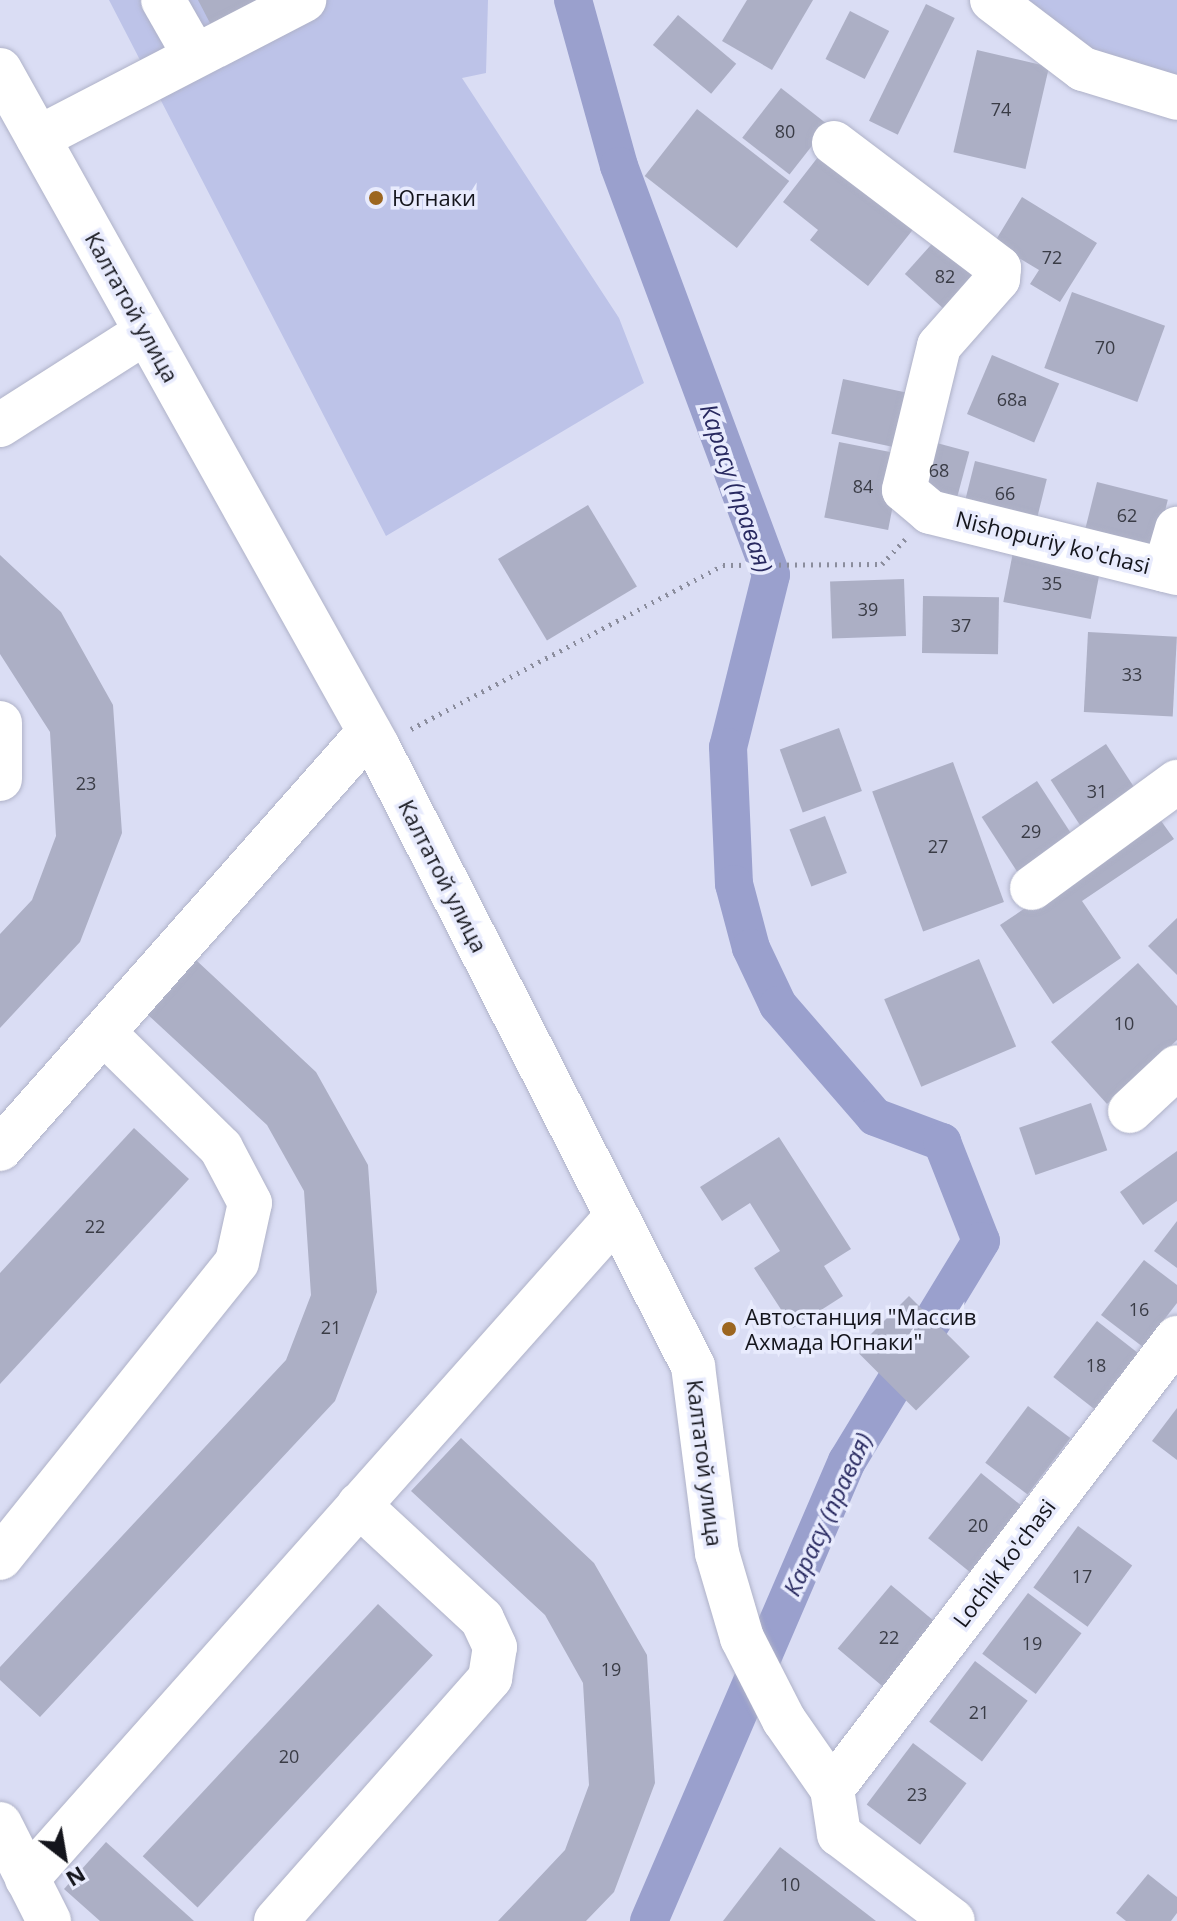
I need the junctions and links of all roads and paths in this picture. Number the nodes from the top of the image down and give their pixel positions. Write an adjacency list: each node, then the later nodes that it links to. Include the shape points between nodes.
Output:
1 (163, 0): 4 (street)
2 (304, 0): 4 (street)
3 (992, 0): 6 (street, via 1083,69)
4 (195, 56): 7 (street)
5 (0, 70): 7 (street, Калтатой улица)
6 (1177, 98)
7 (38, 138): 9 (street, Калтатой улица)
8 (834, 143): 11 (street, via 999,268 998,279 939,346 904,490)
9 (146, 332): 10 (street); 14 (street, Калтатой улица)
10 (0, 425)
11 (930, 512): 12 (street, Nishopuriy ko'chasi); 14 (path, via 882,564 723,565)
12 (1173, 557)
13 (0, 723): 15 (street)
14 (374, 739): 18 (street); 22 (street, Калтатой улица)
15 (0, 779)
16 (1177, 782): 17 (street)
17 (1032, 888)
18 (103, 1032): 21 (street); 25 (street, via 221,1148 250,1203 237,1262)
19 (1177, 1067): 20 (street)
20 (1130, 1111)
21 (0, 1149)
22 (615, 1218): 24 (street); 26 (street, Калтатой улица, via 693,1366 717,1553 742,1638 784,1720)
23 (1177, 1338): 26 (street, Lochik ko'chasi)
24 (359, 1505): 28 (street); 30 (street, via 482,1619 495,1647 490,1678)
25 (0, 1558)
26 (832, 1789): 31 (street, via 839,1834)
27 (0, 1824): 28 (street)
28 (27, 1879): 29 (street)
29 (49, 1921)
30 (276, 1921)
31 (953, 1921)

